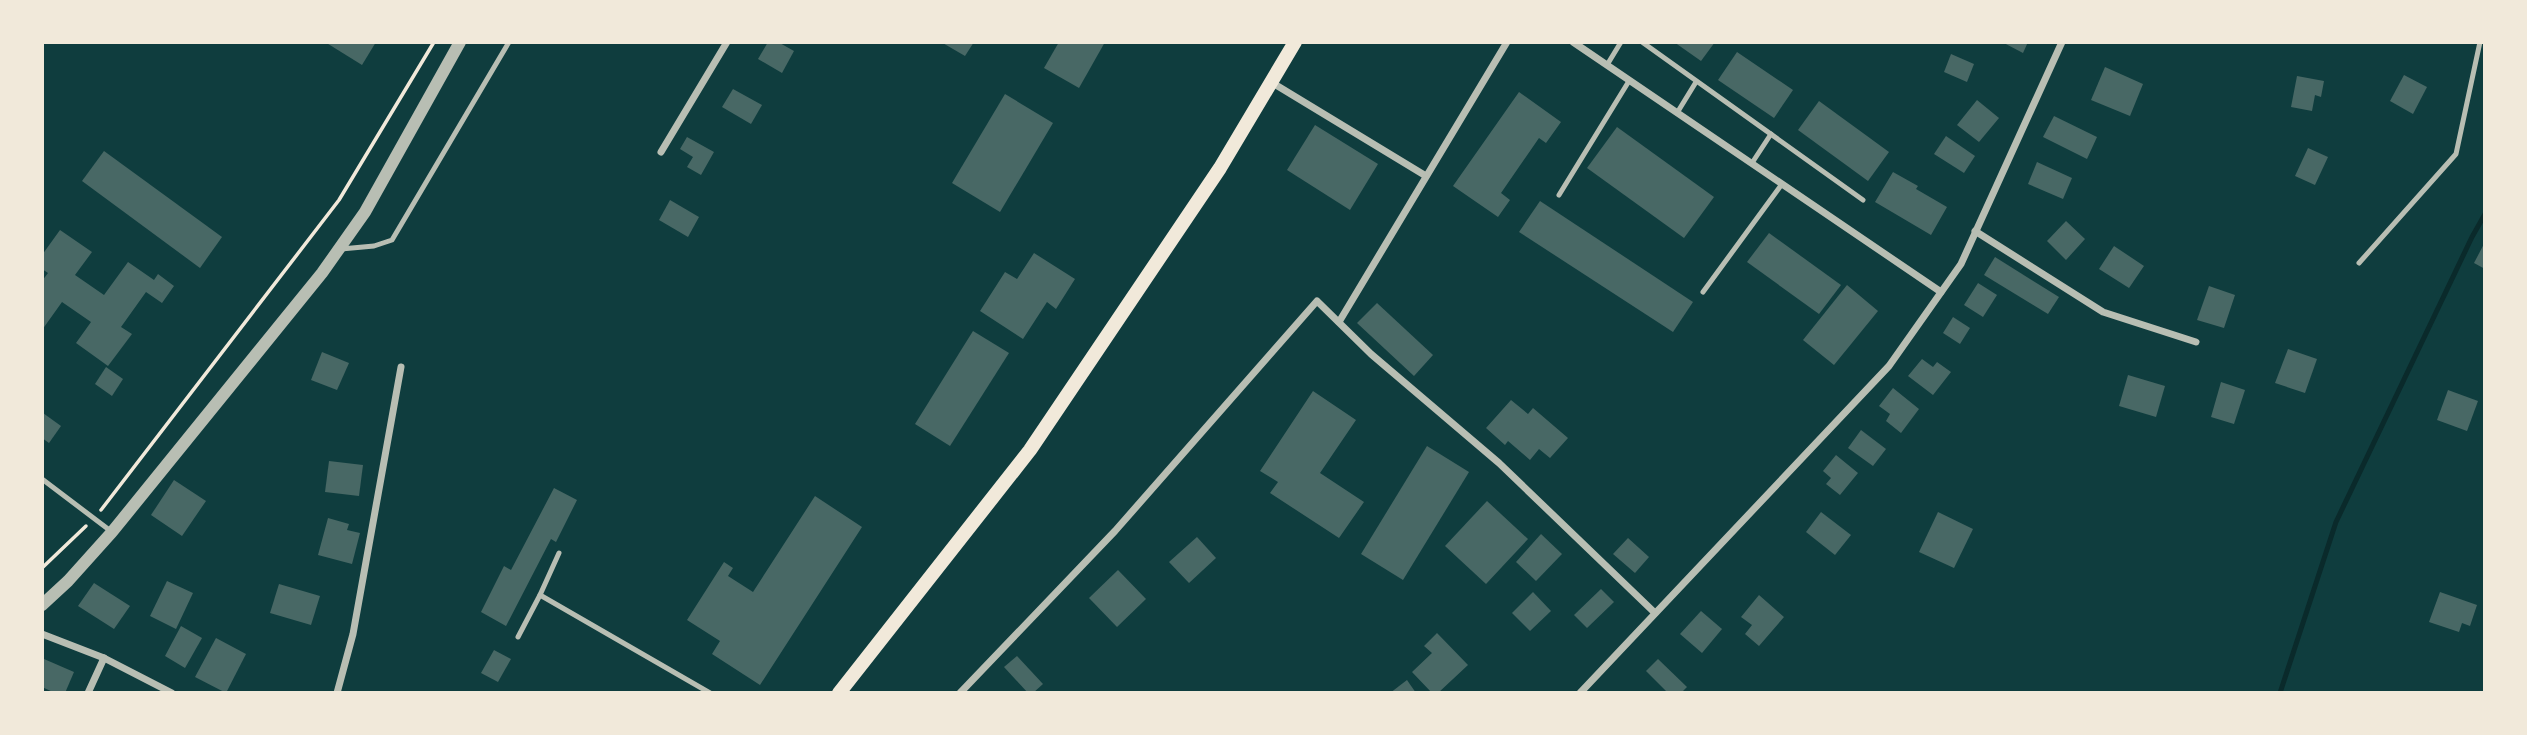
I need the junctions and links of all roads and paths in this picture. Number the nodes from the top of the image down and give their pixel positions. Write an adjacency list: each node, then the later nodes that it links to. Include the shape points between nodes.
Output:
1 (434, 42): 33 (path, via 339,200)
2 (460, 42): 25 (street, via 365,212)
3 (509, 42): 25 (lane, via 392,240)
4 (727, 42): 18 (street)
5 (1295, 42): 14 (main road)
6 (1507, 42): 20 (street)
7 (1573, 42): 12 (street)
8 (1621, 42): 12 (lane)
9 (1642, 42): 15 (lane)
10 (2062, 42): 24 (street)
11 (2480, 42): 26 (lane, via 2456,154)
12 (1607, 65): 13 (street)
13 (1629, 80): 16 (street); 22 (lane)
14 (1271, 82): 20 (street); 47 (main road, via 1220,168 1030,450)
15 (1696, 82): 16 (lane); 17 (lane)
16 (1677, 113): 19 (street)
17 (1771, 134): 19 (lane); 23 (lane)
18 (661, 152)
19 (1752, 163): 21 (street)
20 (1426, 176): 29 (street)
21 (1782, 184): 27 (lane); 28 (street)
22 (1559, 195)
23 (1863, 200)
24 (1975, 231): 28 (street, via 1961,264); 30 (street, via 2103,312)
25 (338, 250): 34 (street)
26 (2359, 263)
27 (1703, 292)
28 (1941, 292): 39 (street, via 1889,366)
29 (1339, 323): 39 (street, via 1499,463); 48 (street, via 1317,302 1115,531)
30 (2196, 342)
31 (401, 368): 45 (street, via 353,634)
32 (42, 479): 33 (lane)
33 (95, 518): 34 (lane); 36 (path)
34 (112, 532): 38 (street)
35 (559, 553): 37 (lane)
36 (42, 568)
37 (540, 595): 41 (lane); 46 (lane)
38 (42, 605)
39 (1655, 613): 49 (street)
40 (42, 634): 42 (street)
41 (518, 637)
42 (104, 658): 43 (street); 44 (street)
43 (88, 693)
44 (172, 693)
45 (337, 693)
46 (710, 693)
47 (839, 693)
48 (960, 693)
49 (1580, 693)

